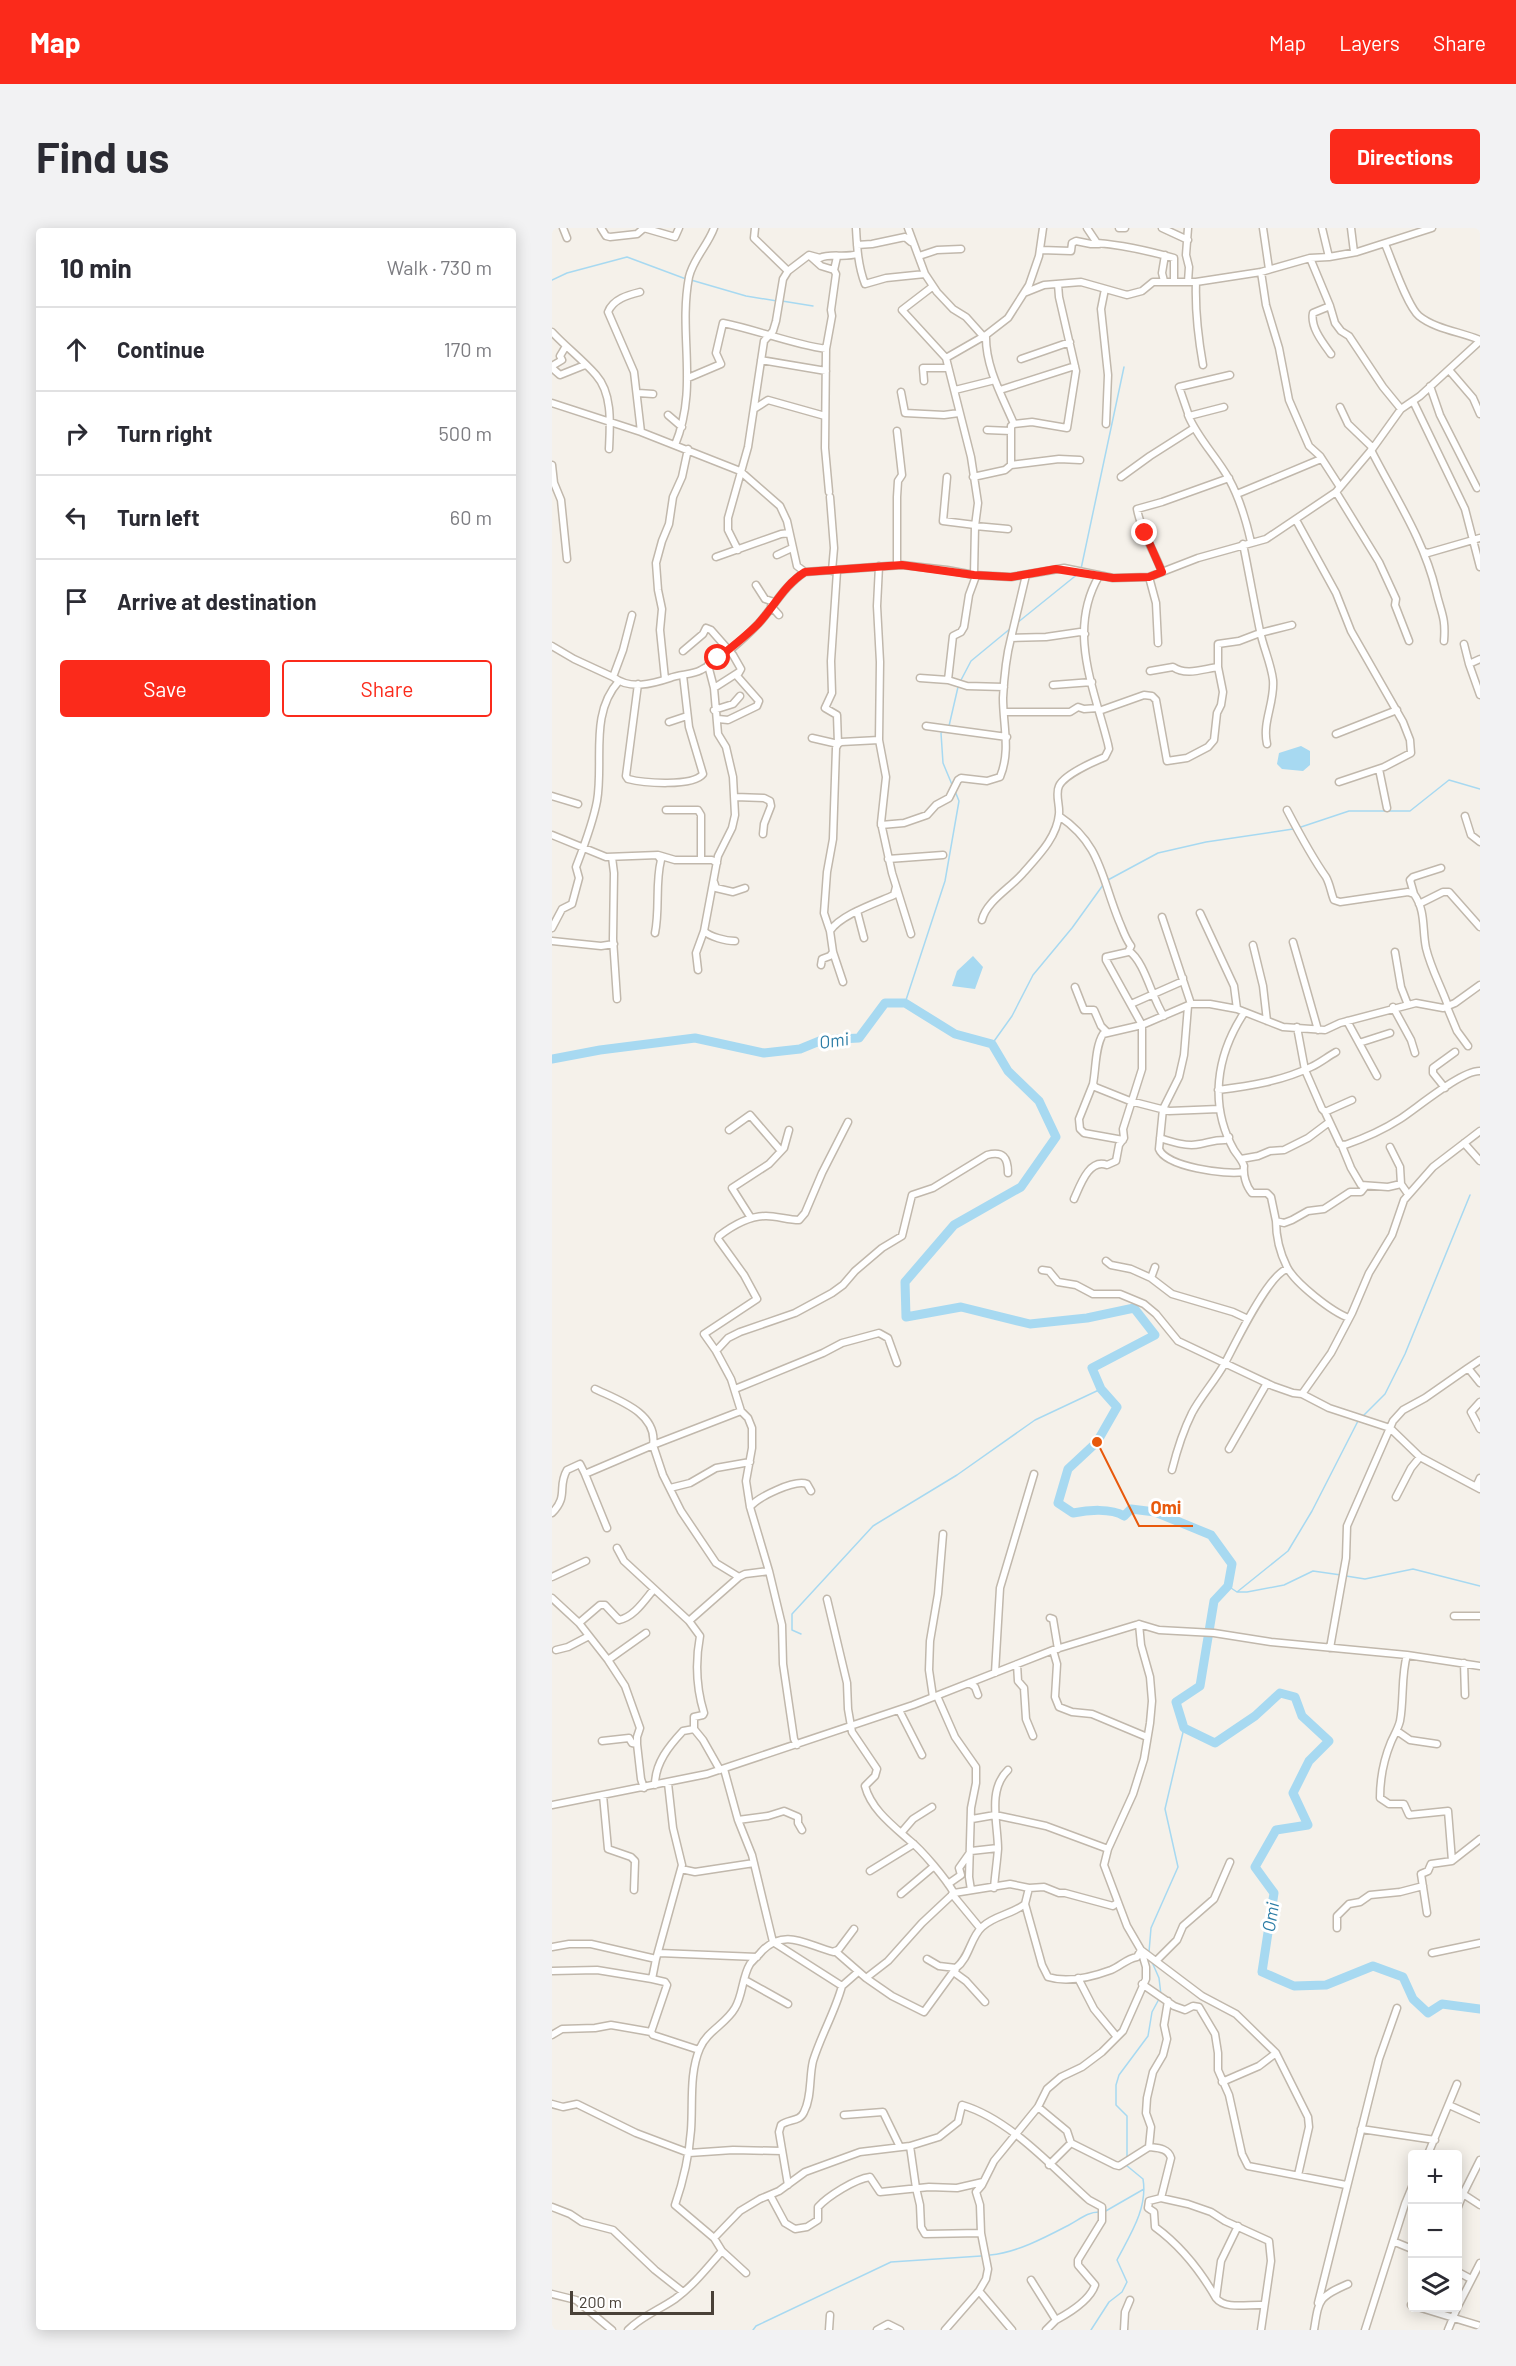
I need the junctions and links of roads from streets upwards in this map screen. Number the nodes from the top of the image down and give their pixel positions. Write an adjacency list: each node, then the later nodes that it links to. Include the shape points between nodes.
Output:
1 (563, 228): 18 (street)
2 (602, 228): 3 (street, via 610,237 637,234 644,228 675,237)
3 (679, 228)
4 (714, 228): 67 (street, via 690,275 686,299)
5 (755, 228): 36 (street, via 754,238)
6 (856, 228): 22 (street)
7 (908, 228): 23 (street)
8 (1043, 228): 25 (street)
9 (1087, 228): 20 (street, via 1097,243)
10 (1119, 228): 11 (street)
11 (1125, 228)
12 (1162, 228): 19 (street)
13 (1188, 228): 19 (street)
14 (1263, 228): 34 (street)
15 (1322, 228): 33 (street)
16 (1351, 228): 26 (street)
17 (1429, 228): 21 (street)
18 (567, 238)
19 (1188, 240): 41 (street, via 1186,255)
20 (1103, 243): 25 (street, via 1076,241 1071,251); 29 (street)
21 (1385, 244): 26 (street); 51 (street, via 1418,315)
22 (857, 245): 23 (street, via 905,237); 27 (street)
23 (914, 245): 30 (street)
24 (961, 249): 30 (street)
25 (1041, 250): 46 (street)
26 (1354, 252): 33 (street)
27 (857, 254): 31 (street); 38 (street, via 865,284)
28 (809, 255): 31 (street); 35 (street, via 821,266); 36 (street)
29 (1165, 255): 39 (street); 40 (street, via 1175,259)
30 (919, 256): 38 (street)
31 (837, 257): 35 (street)
32 (1310, 258): 33 (street); 34 (street); 47 (street)
33 (1329, 258)
34 (1269, 269): 37 (street)
35 (834, 270): 54 (street)
36 (788, 271): 49 (street, via 773,332)
37 (1261, 272): 41 (street); 100 (street, via 1289,400 1309,446)
38 (925, 274): 50 (street, via 953,309)
39 (1164, 280): 40 (street); 44 (street, via 1127,295)
40 (1174, 281): 41 (street)
41 (1192, 282): 60 (street)
42 (1058, 284): 44 (street, via 1081,282); 46 (street); 52 (street)
43 (932, 287): 56 (street, via 902,310)
44 (1105, 289): 89 (street, via 1101,309 1108,375)
45 (640, 292): 74 (street, via 625,295 608,312 629,357)
46 (1024, 293): 50 (street, via 1005,322)
47 (1330, 306): 55 (street, via 1313,313 1312,318 1318,336); 80 (street, via 1335,323 1349,336)
48 (552, 332): 53 (street)
49 (769, 334): 54 (street); 58 (street); 67 (street, via 723,322 716,353 721,364)
50 (985, 335): 56 (street); 68 (street)
51 (1480, 340): 64 (street)
52 (1070, 342): 57 (street); 61 (street)
53 (566, 346): 59 (street); 62 (street, via 560,356 562,360)
54 (826, 349): 65 (street)
55 (1331, 354)
56 (946, 358): 63 (street)
57 (1021, 359)
58 (761, 360): 65 (street); 81 (street)
59 (585, 365): 62 (street, via 560,375); 87 (street, via 602,386)
60 (1203, 365)
61 (1076, 366): 72 (street); 88 (street, via 1067,428 1032,422)
62 (552, 367)
63 (948, 368): 69 (street, via 923,368); 71 (street)
64 (1449, 370): 70 (street); 83 (street, via 1473,398)
65 (826, 371): 86 (street)
66 (1230, 375): 85 (street, via 1179,387)
67 (688, 378): 90 (street)
68 (995, 380): 71 (street); 72 (street)
69 (924, 381)
70 (1430, 386): 76 (street); 109 (street, via 1440,415)
71 (955, 390): 82 (street)
72 (1000, 390): 88 (street)
73 (901, 392): 82 (street, via 905,413)
74 (638, 393): 75 (street); 95 (street)
75 (653, 394)
76 (1413, 401): 80 (street); 116 (street)
77 (552, 403): 87 (street)
78 (1224, 407): 85 (street)
79 (1340, 407): 98 (street, via 1348,424)
80 (1401, 408): 98 (street)
81 (753, 409): 86 (street, via 768,399); 104 (street)
82 (959, 413): 106 (street)
83 (1480, 414)
84 (668, 415): 90 (street)
85 (1188, 415): 91 (street)
86 (825, 416): 129 (street)
87 (610, 423): 95 (street); 97 (street)
88 (1014, 424): 94 (street)
89 (1106, 424)
90 (682, 427): 96 (street)
91 (1194, 428): 107 (street); 108 (street)
92 (987, 430): 94 (street)
93 (897, 431): 125 (street, via 902,475 897,497)
94 (1011, 431): 103 (street)
95 (641, 432): 96 (street)
96 (675, 445): 99 (street)
97 (609, 449)
98 (1372, 449): 110 (street); 121 (street)
99 (688, 450): 104 (street); 161 (street, via 656,564)
100 (1322, 459): 110 (street); 111 (street)
101 (1080, 460): 103 (street)
102 (552, 465): 124 (street, via 561,500)
103 (1011, 465): 106 (street)
104 (740, 471): 115 (street, via 780,506); 120 (street, via 728,518 728,530)
105 (947, 477): 113 (street, via 944,521)
106 (973, 477): 113 (street, via 978,503)
107 (1121, 477)
108 (1229, 478): 111 (street); 131 (street, via 1137,509 1140,525)
109 (1478, 488)
110 (1338, 489): 112 (street); 146 (street, via 1396,599)
111 (1237, 494): 117 (street)
112 (1296, 520): 117 (street, via 1266,539); 173 (street, via 1336,593 1351,631)
113 (975, 526): 114 (street); 132 (street)
114 (1008, 529)
115 (789, 533): 119 (street); 120 (street)
116 (1477, 538): 121 (street); 128 (street)
117 (1251, 542): 118 (street)
118 (1243, 544): 131 (street); 142 (street)
119 (792, 548): 122 (street); 126 (street)
120 (738, 550): 123 (street)
121 (1425, 552): 145 (street, via 1446,622)
122 (777, 555)
123 (716, 557)
124 (567, 559)
125 (897, 565): 127 (street); 132 (street)
126 (797, 566): 130 (street); 136 (street)
127 (879, 566): 129 (street); 183 (street)
128 (1480, 567)
129 (834, 571): 130 (street); 184 (street, via 832,693 825,708 837,715)
130 (805, 572): 136 (street)
131 (1162, 572): 135 (street)
132 (975, 575): 133 (street); 162 (street, via 964,627 953,636)
133 (1026, 575): 134 (street, via 1064,568); 144 (street)
134 (1099, 576): 135 (street); 143 (street, via 1089,593)
135 (1149, 577): 147 (street, via 1156,603)
136 (795, 578): 138 (street)
137 (756, 585): 138 (street)
138 (773, 604): 140 (street); 151 (street, via 759,623)
139 (632, 615): 160 (street)
140 (779, 615)
141 (1292, 625): 142 (street)
142 (1260, 633): 155 (street, via 1218,644); 185 (street, via 1274,691 1268,711)
143 (1085, 634): 144 (street); 163 (street, via 1084,652)
144 (1011, 638): 166 (street)
145 (1444, 640)
146 (1409, 641)
147 (1158, 643)
148 (1464, 644): 153 (street)
149 (552, 646): 160 (street)
150 (682, 651): 151 (street, via 706,628)
151 (728, 651): 154 (street); 157 (street, via 741,669)
152 (1480, 658): 153 (street)
153 (1469, 664): 168 (street)
154 (708, 665): 158 (street); 167 (street)
155 (1218, 667): 156 (street, via 1187,672 1173,667); 171 (street, via 1222,692 1214,740 1181,760 1167,761 1152,696)
156 (1150, 671)
157 (739, 672): 167 (street); 175 (street, via 737,676 759,701 757,706)
158 (683, 675): 161 (street); 176 (street)
159 (920, 678): 162 (street)
160 (616, 679): 164 (street); 200 (street, via 603,708 597,801)
161 (665, 679): 164 (street)
162 (948, 680): 166 (street, via 967,686)
163 (1092, 682): 165 (street); 171 (street)
164 (638, 684): 176 (street, via 628,779 650,784 689,781 703,774)
165 (1053, 684)
166 (1004, 687): 174 (street)
167 (714, 688): 172 (street)
168 (1480, 695)
169 (740, 696): 170 (street)
170 (733, 704): 172 (street); 175 (street)
171 (1099, 709): 174 (street); 194 (street, via 1108,753 1060,783)
172 (714, 710): 177 (street)
173 (1397, 710): 180 (street); 186 (street, via 1410,740 1411,753)
174 (1004, 712): 181 (street)
175 (740, 713): 177 (street, via 728,720)
176 (687, 716): 178 (street)
177 (718, 719): 189 (street, via 718,734 726,747)
178 (669, 722)
179 (926, 726): 181 (street)
180 (1336, 734)
181 (1007, 737): 196 (street, via 1000,777 987,781 961,778 949,798 927,815)
182 (812, 738): 184 (street)
183 (879, 740): 184 (street); 196 (street, via 886,777)
184 (838, 744): 219 (street, via 824,913)
185 (1267, 744)
186 (1379, 769): 187 (street); 191 (street)
187 (1338, 782)
188 (552, 796): 190 (street)
189 (735, 797): 197 (street, via 770,801); 206 (street, via 732,828)
190 (578, 804)
191 (1387, 808)
192 (666, 810): 205 (street, via 698,810)
193 (1287, 810): 211 (street, via 1328,880 1334,900)
194 (1059, 816): 216 (street, via 1042,852 996,898); 229 (street, via 1076,828 1096,855 1131,946)
195 (1466, 816): 199 (street, via 1471,835)
196 (881, 825): 204 (street)
197 (763, 834)
198 (552, 836): 200 (street)
199 (1480, 842)
200 (584, 847): 203 (street); 218 (street, via 576,867 579,878 572,904 562,909)
201 (658, 855): 203 (street); 205 (street, via 675,860); 221 (street, via 661,860)
202 (943, 855): 204 (street)
203 (612, 857): 227 (street)
204 (888, 859): 209 (street)
205 (701, 860): 206 (street)
206 (716, 860): 208 (street)
207 (1441, 868): 211 (street, via 1413,876 1410,880)
208 (714, 881): 210 (street, via 716,888 733,892); 220 (street)
209 (896, 887): 213 (street, via 894,895); 222 (street)
210 (745, 888)
211 (1414, 894): 212 (street)
212 (1419, 904): 217 (street, via 1449,892); 243 (street, via 1428,957)
213 (857, 912): 219 (street); 223 (street)
214 (1200, 913): 245 (street, via 1233,986)
215 (1162, 917): 234 (street)
216 (982, 920)
217 (1480, 927)
218 (552, 928)
219 (830, 931): 230 (street)
220 (704, 932): 224 (street); 233 (street, via 696,953)
221 (655, 933)
222 (911, 934)
223 (864, 938)
224 (735, 941)
225 (552, 942): 227 (street)
226 (1293, 942): 252 (street)
227 (614, 944): 239 (street)
228 (1253, 945): 248 (street)
229 (1129, 951): 238 (street, via 1145,975); 240 (street, via 1106,957)
230 (833, 952): 232 (street, via 822,959); 235 (street)
231 (1395, 952): 242 (street)
232 (821, 965)
233 (698, 970)
234 (1183, 978): 238 (street); 241 (street)
235 (843, 982)
236 (1480, 985): 243 (street)
237 (1075, 987): 253 (street, via 1084,1010 1094,1010)
238 (1152, 995): 240 (street); 247 (street)
239 (616, 999)
240 (1131, 1004): 250 (street)
241 (1189, 1005): 245 (street); 247 (street); 268 (street, via 1179,1077)
242 (1408, 1005): 243 (street); 244 (street)
243 (1448, 1006): 256 (street, via 1454,1026)
244 (1393, 1007): 249 (street); 259 (street)
245 (1237, 1009): 246 (street)
246 (1244, 1013): 248 (street); 265 (street, via 1218,1072)
247 (1164, 1016): 250 (street)
248 (1267, 1021): 251 (street)
249 (1347, 1021): 252 (street); 255 (street)
250 (1142, 1025): 253 (street); 267 (street, via 1142,1070)
251 (1297, 1027): 252 (street); 260 (street)
252 (1318, 1030)
253 (1107, 1032): 263 (street, via 1097,1048)
254 (1390, 1033): 255 (street)
255 (1359, 1043): 262 (street)
256 (1468, 1046)
257 (1336, 1052): 260 (street)
258 (1455, 1052): 264 (street, via 1433,1068)
259 (1415, 1053)
260 (1305, 1070): 265 (street, via 1256,1086); 270 (street)
261 (1480, 1071): 264 (street)
262 (1377, 1076)
263 (1093, 1084): 267 (street); 278 (street, via 1079,1119 1080,1129)
264 (1445, 1088): 280 (street, via 1383,1129)
265 (1218, 1090): 269 (street)
266 (1352, 1101): 270 (street)
267 (1133, 1102): 268 (street); 278 (street)
268 (1163, 1109): 269 (street); 277 (street)
269 (1220, 1109): 276 (street)
270 (1325, 1112): 272 (street)
271 (848, 1122): 291 (street, via 799,1220)
272 (1328, 1123): 280 (street); 283 (street, via 1284,1150)
273 (729, 1130): 282 (street, via 750,1115)
274 (789, 1130): 282 (street)
275 (1480, 1131): 279 (street)
276 (1229, 1137): 277 (street, via 1200,1144); 283 (street)
277 (1160, 1138): 285 (street, via 1161,1154 1182,1165 1224,1173)
278 (1123, 1140): 290 (street, via 1116,1161 1096,1164)
279 (1464, 1143): 284 (street); 289 (street, via 1433,1167)
280 (1342, 1146): 288 (street, via 1354,1175)
281 (1390, 1148): 287 (street, via 1400,1167)
282 (781, 1151): 291 (street, via 769,1164 732,1188)
283 (1241, 1159): 285 (street)
284 (1480, 1161)
285 (1244, 1172): 292 (street, via 1252,1193 1267,1193 1271,1197)
286 (1008, 1173): 300 (street, via 1005,1156 987,1155 933,1188 912,1194 902,1236 882,1248 843,1285 795,1313 728,1338)
287 (1401, 1184): 288 (street); 289 (street)
288 (1365, 1187): 292 (street, via 1324,1209 1284,1223)
289 (1408, 1194): 298 (street, via 1392,1235)
290 (1074, 1199)
291 (751, 1218): 300 (street, via 718,1239 757,1299 704,1334)
292 (1276, 1221): 295 (street)
293 (1106, 1261): 297 (street)
294 (1155, 1268): 297 (street)
295 (1287, 1269): 298 (street, via 1320,1302); 299 (street)
296 (1042, 1270): 302 (street, via 1058,1282 1093,1294 1120,1294 1144,1304 1178,1341)
297 (1151, 1278): 299 (street, via 1172,1294)
298 (1349, 1318): 309 (street, via 1331,1353)
299 (1248, 1319): 302 (street)
300 (716, 1351): 308 (street)
301 (1480, 1360): 304 (street)
302 (1225, 1362): 305 (street); 318 (street, via 1193,1411 1176,1451)
303 (897, 1363): 308 (street, via 888,1338 879,1333 842,1343)
304 (1468, 1368): 306 (street); 312 (street, via 1403,1410)
305 (1267, 1383): 309 (street); 315 (street)
306 (1480, 1383)
307 (595, 1389): 314 (street, via 639,1411 649,1425)
308 (735, 1389): 311 (street)
309 (1302, 1394): 312 (street, via 1329,1408)
310 (1480, 1402): 313 (street, via 1471,1412)
311 (741, 1411): 314 (street); 317 (street, via 752,1428)
312 (1390, 1428): 316 (street); 346 (street, via 1347,1526 1346,1558)
313 (1480, 1429)
314 (653, 1445): 319 (street); 322 (street)
315 (1229, 1449)
316 (1420, 1457): 323 (street); 325 (street)
317 (750, 1462): 322 (street, via 716,1468 690,1483); 326 (street, via 746,1481)
318 (1173, 1470)
319 (585, 1474): 327 (street, via 579,1464 567,1470 562,1499); 328 (street)
320 (1034, 1474): 354 (street, via 1000,1588)
321 (1480, 1478): 323 (street)
322 (669, 1488): 334 (street, via 717,1563)
323 (1478, 1488)
324 (811, 1491): 326 (street, via 803,1482 794,1483)
325 (1396, 1497)
326 (750, 1507): 332 (street)
327 (552, 1513)
328 (607, 1528)
329 (944, 1534): 358 (street, via 930,1641 929,1670)
330 (617, 1548): 335 (street, via 624,1561)
331 (586, 1561): 333 (street)
332 (769, 1571): 334 (street); 368 (street, via 782,1625 783,1664)
333 (552, 1577)
334 (739, 1577): 341 (street)
335 (654, 1589): 341 (street); 342 (street, via 622,1620 600,1605)
336 (552, 1598): 342 (street)
337 (826, 1599): 360 (street, via 847,1683)
338 (1454, 1616): 339 (street)
339 (1480, 1616)
340 (1050, 1618): 348 (street)
341 (689, 1620): 361 (street, via 700,1636 696,1660 704,1713 694,1717)
342 (579, 1623): 345 (street)
343 (1139, 1624): 346 (street, via 1159,1630); 348 (street); 364 (street, via 1152,1701)
344 (646, 1633): 350 (street)
345 (589, 1636): 347 (street); 350 (street)
346 (1330, 1648): 349 (street)
347 (556, 1650)
348 (1055, 1650): 352 (street); 364 (street, via 1055,1697 1059,1707 1092,1714)
349 (1407, 1656): 351 (street); 362 (street)
350 (608, 1660): 366 (street, via 625,1686 640,1728)
351 (1464, 1663): 353 (street); 357 (street)
352 (1017, 1665): 354 (street); 363 (street, via 1018,1681 1024,1688 1026,1719)
353 (1480, 1666)
354 (995, 1673): 355 (street)
355 (969, 1683): 356 (street); 358 (street)
356 (978, 1695)
357 (1466, 1695)
358 (935, 1696): 359 (street); 379 (street, via 955,1737 976,1767)
359 (899, 1710): 360 (street); 369 (street)
360 (852, 1725): 368 (street); 382 (street, via 852,1732 877,1769 865,1786 870,1800)
361 (694, 1729): 370 (street); 373 (street, via 683,1731 663,1756)
362 (1396, 1731): 367 (street, via 1410,1740); 388 (street, via 1382,1774 1380,1798 1389,1804 1404,1804 1409,1815 1448,1811)
363 (1033, 1736)
364 (1147, 1737): 386 (street, via 1133,1794)
365 (602, 1741): 366 (street, via 629,1738)
366 (637, 1744): 374 (street)
367 (1437, 1744)
368 (797, 1745): 370 (street)
369 (922, 1755)
370 (722, 1770): 372 (street); 380 (street)
371 (1008, 1770): 378 (street, via 997,1786)
372 (668, 1783): 373 (street); 392 (street)
373 (655, 1785): 374 (street)
374 (644, 1788): 375 (street)
375 (603, 1795): 376 (street); 398 (street, via 608,1849 635,1861)
376 (552, 1805)
377 (932, 1807): 382 (street, via 913,1819)
378 (995, 1815): 379 (street); 385 (street); 386 (street, via 1046,1826)
379 (972, 1819): 387 (street)
380 (738, 1820): 381 (street, via 784,1810 798,1817); 390 (street)
381 (802, 1830)
382 (901, 1833): 384 (street)
383 (1480, 1839): 388 (street)
384 (914, 1844): 391 (street); 393 (street)
385 (998, 1848): 387 (street); 396 (street)
386 (1108, 1849): 402 (street, via 1104,1865)
387 (971, 1851): 394 (street, via 959,1868 961,1875); 399 (street)
388 (1452, 1861): 395 (street, via 1431,1864 1421,1874)
389 (1230, 1862): 417 (street, via 1214,1899 1184,1926 1177,1940)
390 (754, 1863): 392 (street, via 694,1872); 408 (street)
391 (933, 1867): 394 (street); 400 (street)
392 (681, 1869): 414 (street)
393 (870, 1871)
394 (948, 1884): 401 (street)
395 (1423, 1886): 404 (street); 405 (street, via 1370,1895 1349,1904 1336,1916)
396 (994, 1887): 397 (street, via 1010,1884); 399 (street)
397 (1029, 1888): 402 (street, via 1044,1887 1113,1906); 403 (street)
398 (634, 1890)
399 (971, 1890): 401 (street)
400 (902, 1894)
401 (953, 1894): 407 (street); 421 (street, via 888,1961)
402 (1118, 1902): 411 (street)
403 (1024, 1904): 407 (street, via 997,1915); 422 (street, via 1045,1974 1058,1980)
404 (1426, 1913)
405 (1337, 1928)
406 (854, 1929): 412 (street)
407 (980, 1929): 418 (street, via 971,1950)
408 (773, 1942): 412 (street, via 797,1941); 415 (street); 426 (street)
409 (1480, 1943): 413 (street)
410 (552, 1947): 414 (street, via 591,1944)
411 (1141, 1950): 417 (street); 422 (street, via 1137,1957 1111,1970); 425 (street, via 1146,1968)
412 (835, 1952): 420 (street)
413 (1432, 1953)
414 (658, 1956): 415 (street); 423 (street)
415 (757, 1957): 424 (street)
416 (927, 1959): 418 (street, via 939,1966)
417 (1157, 1960): 435 (street, via 1202,1996 1236,2014)
418 (956, 1968): 421 (street, via 924,2012); 428 (street, via 955,1973)
419 (552, 1971): 423 (street, via 597,1970)
420 (858, 1972): 421 (street); 426 (street)
421 (866, 1978)
422 (1078, 1978): 433 (street, via 1094,2009)
423 (652, 1979): 431 (street, via 667,1985)
424 (745, 1980): 429 (street); 434 (street, via 736,2007 707,2036)
425 (1142, 1984): 427 (street); 433 (street, via 1127,2025)
426 (842, 1986): 451 (street, via 813,2063 804,2113 797,2120 780,2125)
427 (1168, 2001): 436 (street, via 1185,2010 1199,2007 1215,2034); 448 (street, via 1164,2025 1167,2039 1147,2098)
428 (985, 2002)
429 (788, 2004)
430 (1397, 2008): 443 (street, via 1378,2059)
431 (651, 2032): 432 (street, via 610,2025 562,2029); 434 (street)
432 (552, 2035)
433 (1117, 2037): 440 (street, via 1082,2067 1054,2082)
434 (699, 2050): 452 (street)
435 (1276, 2053): 436 (street, via 1259,2066); 455 (street, via 1308,2117)
436 (1222, 2082): 455 (street, via 1248,2166)
437 (1457, 2084): 439 (street)
438 (552, 2104): 452 (street, via 577,2104)
439 (1449, 2105): 442 (street); 445 (street)
440 (1038, 2107): 444 (street); 446 (street, via 1067,2131)
441 (844, 2115): 449 (street, via 883,2112)
442 (1480, 2119)
443 (1360, 2129): 445 (street); 458 (street)
444 (1015, 2134): 447 (street, via 962,2105 953,2128); 454 (street); 456 (street)
445 (1435, 2140): 450 (street)
446 (1071, 2143): 448 (street, via 1119,2166); 454 (street)
447 (910, 2146): 449 (street); 459 (street)
448 (1149, 2146): 463 (street, via 1165,2150 1171,2158)
449 (900, 2147): 457 (street, via 860,2152 821,2165)
450 (1430, 2150)
451 (782, 2151): 452 (street); 457 (street)
452 (688, 2153): 469 (street, via 686,2174 675,2205)
453 (1480, 2160): 460 (street)
454 (1049, 2165): 491 (street, via 1102,2207 1102,2221 1077,2265 1095,2285 1093,2290)
455 (1298, 2175): 458 (street)
456 (984, 2182): 459 (street, via 957,2188); 468 (street, via 976,2192)
457 (788, 2185): 462 (street)
458 (1346, 2185): 485 (street)
459 (916, 2188): 462 (street, via 880,2192 870,2177 864,2178 834,2193 818,2207 818,2220 795,2229 786,2223); 468 (street, via 925,2234)
460 (1462, 2190)
461 (1462, 2194): 465 (street)
462 (770, 2195): 469 (street, via 740,2211)
463 (1161, 2198): 467 (street, via 1211,2212); 483 (street, via 1149,2201 1155,2227 1172,2239)
464 (1408, 2198): 470 (street)
465 (1480, 2205)
466 (552, 2207): 480 (street, via 582,2222 613,2230)
467 (1238, 2226): 483 (street, via 1221,2261); 486 (street, via 1269,2241 1271,2261)
468 (981, 2233): 479 (street, via 988,2269)
469 (714, 2238): 472 (street)
470 (1395, 2242): 471 (street); 504 (street)
471 (1408, 2247)
472 (722, 2251): 474 (street); 480 (street)
473 (1480, 2263): 476 (street)
474 (746, 2273)
475 (1462, 2274): 476 (street)
476 (1471, 2279): 482 (street)
477 (1031, 2280): 491 (street)
478 (1348, 2284): 485 (street, via 1323,2296)
479 (979, 2291): 498 (street); 499 (street)
480 (683, 2292): 494 (street, via 640,2318)
481 (552, 2294): 493 (street, via 576,2300)
482 (1462, 2297)
483 (1216, 2298): 486 (street, via 1231,2306)
484 (1130, 2300): 501 (street)
485 (1318, 2303): 503 (street)
486 (1263, 2305): 502 (street)
487 (1436, 2312): 490 (street)
488 (1454, 2312): 490 (street)
489 (830, 2315): 495 (street)
490 (1452, 2317): 492 (street); 505 (street)
491 (1056, 2320): 500 (street)
492 (1480, 2326)
493 (612, 2330)
494 (628, 2330)
495 (829, 2330)
496 (877, 2330): 497 (street, via 888,2324)
497 (900, 2330)
498 (945, 2330)
499 (1012, 2330)
500 (1046, 2330)
501 (1124, 2330)
502 (1261, 2330)
503 (1314, 2330)
504 (1365, 2330)
505 (1448, 2330)

